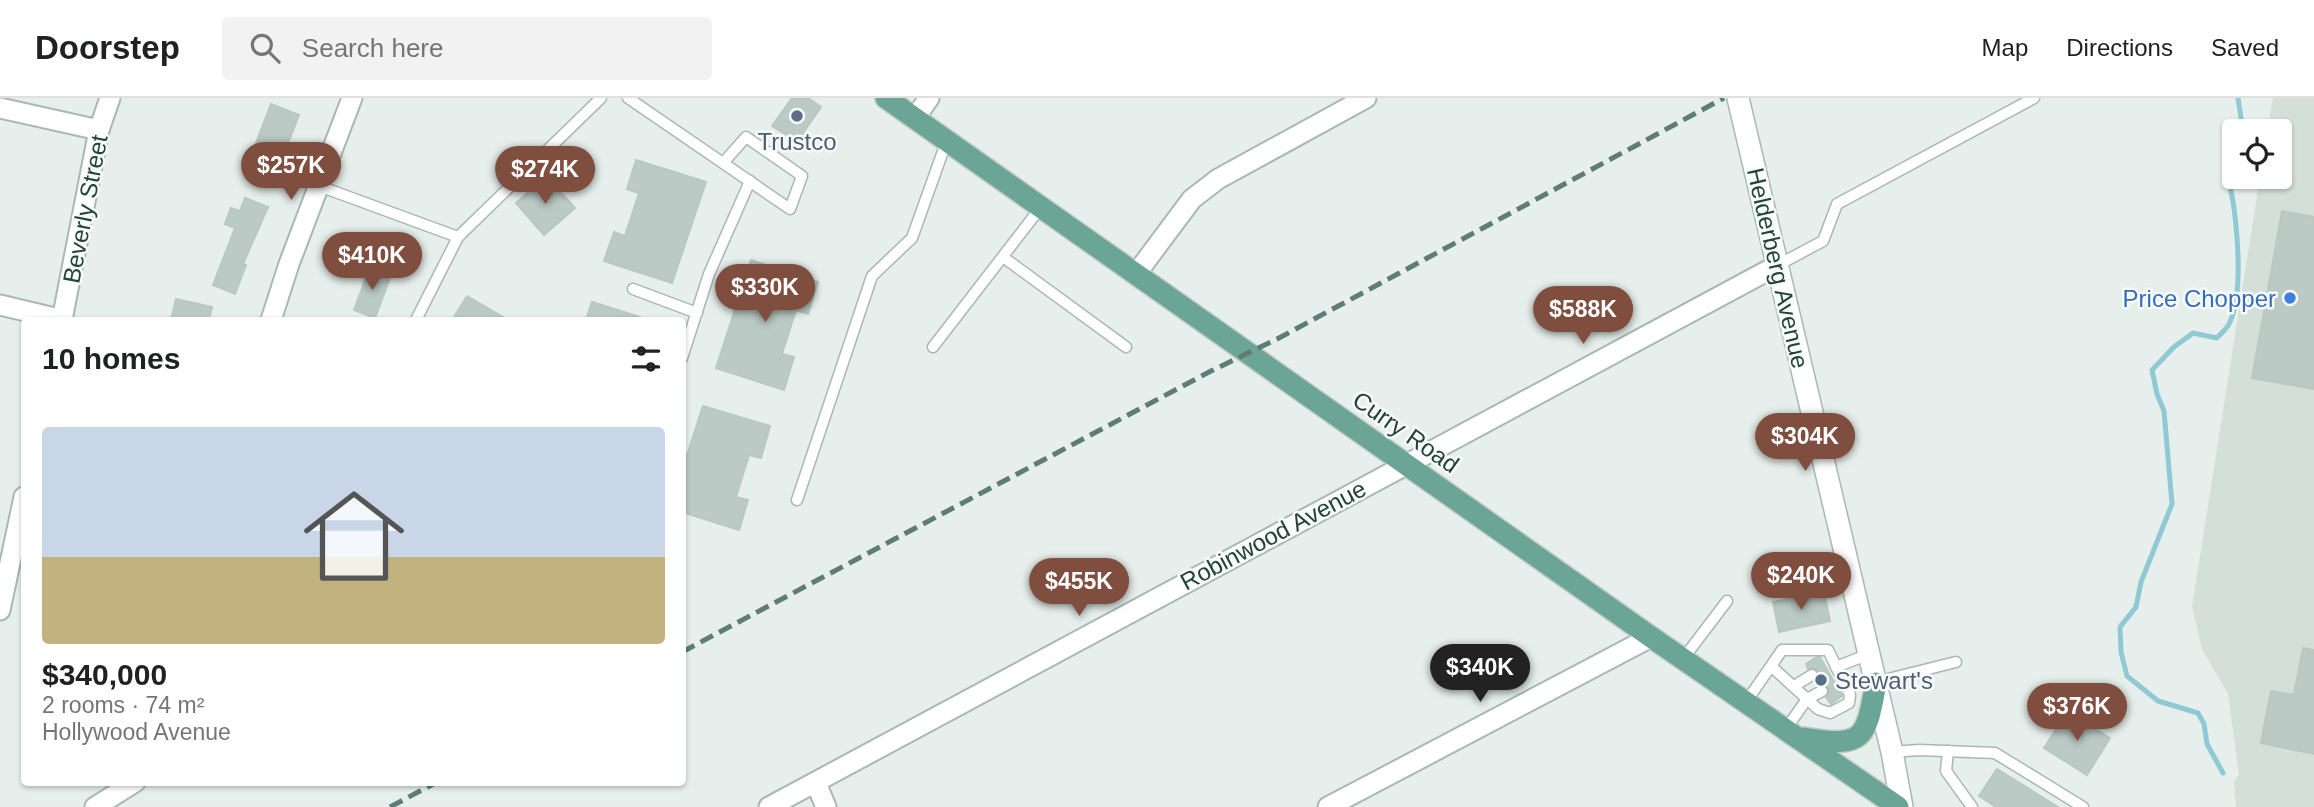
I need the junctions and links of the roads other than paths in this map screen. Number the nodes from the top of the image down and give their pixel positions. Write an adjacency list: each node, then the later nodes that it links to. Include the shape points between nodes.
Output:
1 (110, 98): 12 (street, Beverly Street)
2 (352, 98): 16 (street)
3 (601, 98): 18 (lane)
4 (628, 98): 14 (lane)
5 (886, 98): 11 (main road, Curry Road)
6 (929, 98): 11 (street)
7 (1366, 98): 21 (street, via 1219,179 1192,200)
8 (1738, 98): 20 (street, Helderberg Avenue)
9 (2034, 98): 20 (lane, via 1837,204 1823,241)
10 (0, 108): 12 (street)
11 (915, 118): 13 (main road, Curry Road)
12 (99, 130): 26 (street, Beverly Street)
13 (947, 140): 17 (main road, Curry Road); 33 (lane, via 912,238 872,276)
14 (723, 163): 15 (lane); 15 (lane, via 746,137 802,176 790,209)
15 (750, 181): 24 (lane)
16 (319, 186): 18 (lane); 27 (street)
17 (1041, 207): 19 (lane); 21 (main road, Curry Road)
18 (458, 237): 28 (lane)
19 (1003, 257): 30 (lane); 31 (lane)
20 (1778, 265): 32 (street, Robinwood Avenue); 38 (street, Helderberg Avenue)
21 (1136, 274): 32 (main road, Curry Road)
22 (634, 289): 24 (lane)
23 (0, 305): 25 (street)
24 (697, 313): 29 (lane)
25 (50, 317)
26 (63, 317)
27 (272, 317)
28 (418, 317)
29 (686, 346)
30 (933, 347)
31 (1126, 347)
32 (1407, 463): 37 (main road, Curry Road); 52 (street, Robinwood Avenue)
33 (797, 500)
34 (21, 510): 36 (street)
35 (1727, 601): 39 (lane)
36 (0, 610)
37 (1651, 637): 39 (main road, Curry Road); 57 (street)
38 (1869, 653): 41 (lane); 44 (street, Helderberg Avenue)
39 (1684, 659): 48 (main road, Curry Road)
40 (1956, 662): 44 (lane)
41 (1832, 665): 42 (lane, via 1828,650 1782,650); 47 (lane, via 1850,695 1849,703 1830,713)
42 (1770, 666): 45 (lane); 48 (lane)
43 (1812, 675): 45 (lane)
44 (1876, 683): 49 (main road, via 1868,723 1859,735 1833,743); 51 (street, Helderberg Avenue)
45 (1794, 686): 47 (lane)
46 (1822, 691): 47 (lane)
47 (1807, 699): 49 (lane)
48 (1746, 702): 49 (main road, Curry Road)
49 (1792, 733): 58 (main road, Curry Road)
50 (1948, 751): 51 (lane); 59 (lane, via 1946,771); 60 (lane, via 1995,753)
51 (1892, 752): 58 (street, Helderberg Avenue)
52 (816, 783): 55 (street, Robinwood Avenue); 56 (street)
53 (129, 786): 54 (street)
54 (96, 807)
55 (769, 807)
56 (826, 807)
57 (1328, 807)
58 (1900, 807)
59 (1972, 807)
60 (2083, 807)

